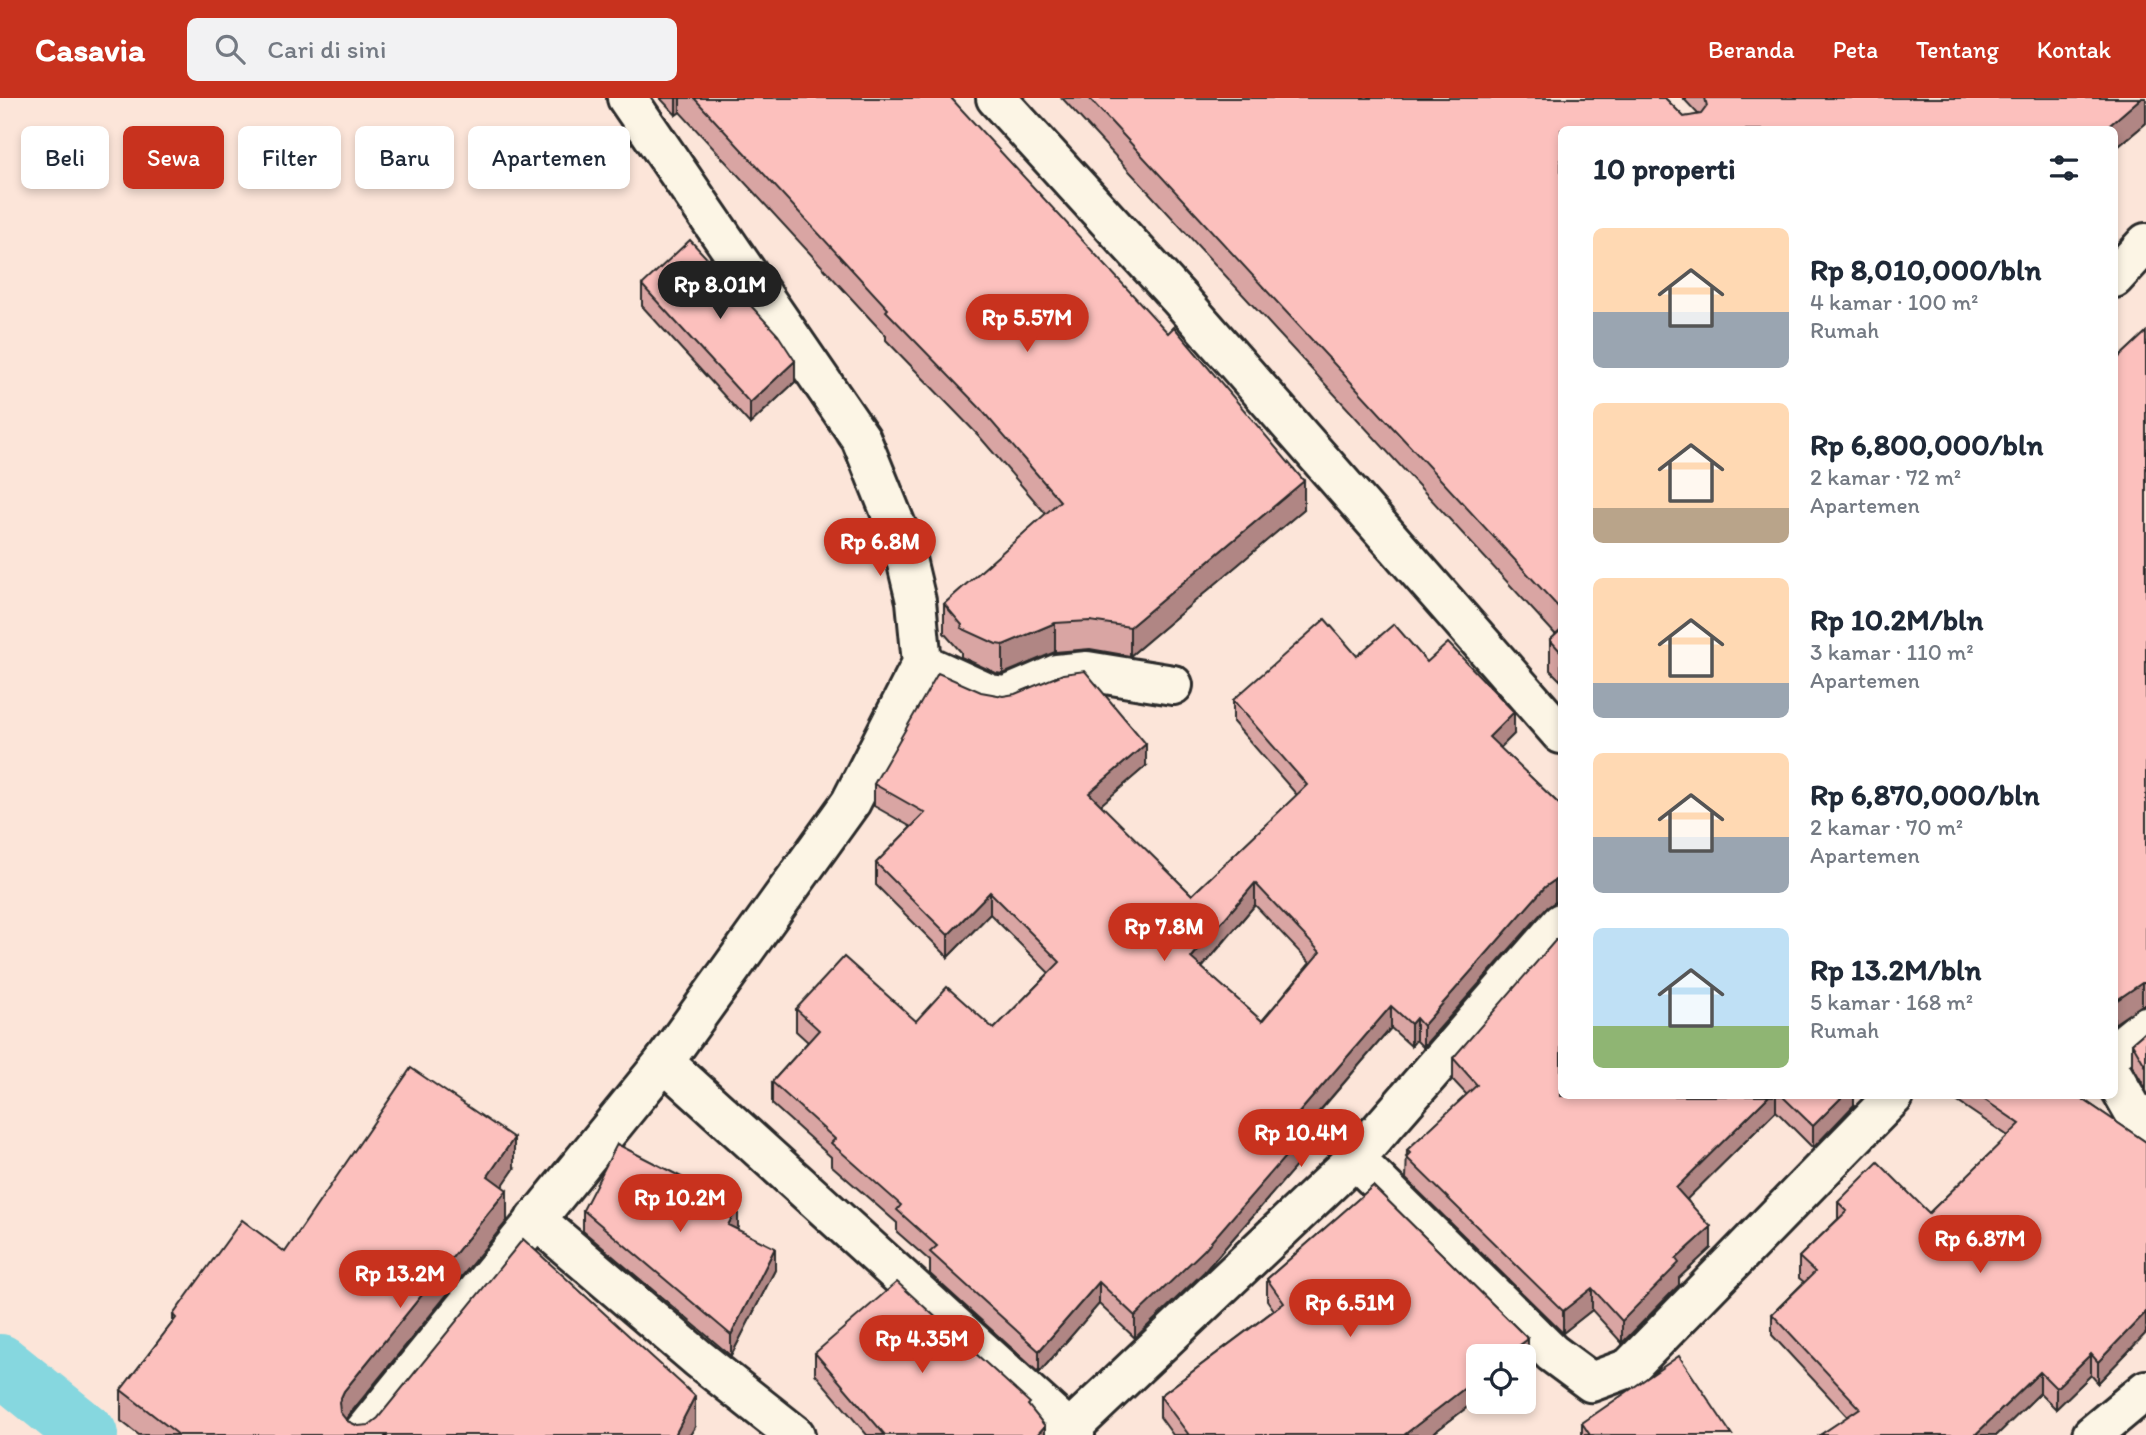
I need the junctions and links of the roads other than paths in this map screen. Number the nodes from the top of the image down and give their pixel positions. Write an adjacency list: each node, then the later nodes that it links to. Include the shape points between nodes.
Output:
1 (627, 98): 5 (street, via 861,439 901,538 916,601)
2 (996, 98): 7 (street, via 1180,299)
3 (2146, 243): 4 (street)
4 (2118, 274)
5 (922, 663): 6 (street, via 990,694 1006,696 1057,674 1087,671); 11 (street, via 851,802)
6 (1172, 685)
7 (1558, 731)
8 (1558, 926): 15 (street)
9 (2146, 1026): 10 (street)
10 (2118, 1049)
11 (664, 1062): 16 (street); 18 (street)
12 (2118, 1084): 14 (street)
13 (1891, 1099): 15 (street, via 1629,1368 1591,1382 1552,1353)
14 (2146, 1133)
15 (1354, 1159): 18 (street)
16 (536, 1219): 19 (street); 20 (street)
17 (2146, 1390): 21 (street)
18 (1069, 1433)
19 (361, 1435)
20 (795, 1435)
21 (2092, 1435)

